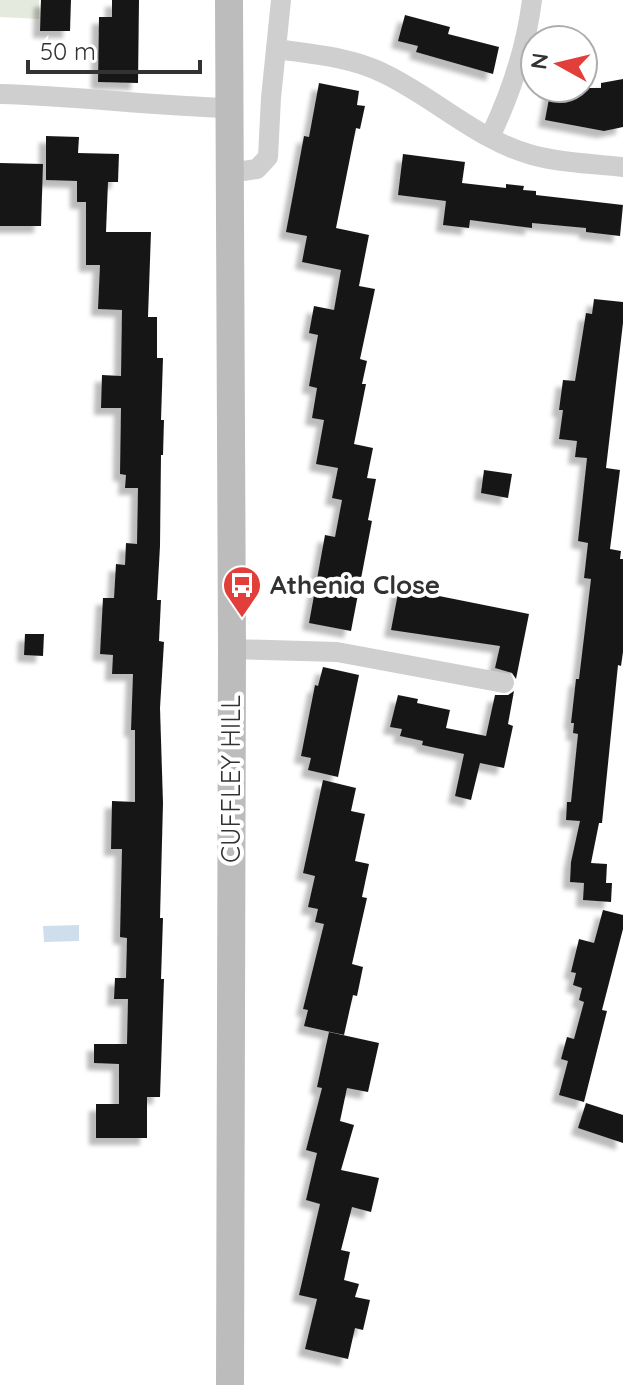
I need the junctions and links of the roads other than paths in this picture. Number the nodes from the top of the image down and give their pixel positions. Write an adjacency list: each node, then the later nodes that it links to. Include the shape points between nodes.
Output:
1 (229, 0): 6 (main road, CUFFLEY HILL)
2 (281, 0): 4 (street)
3 (532, 0): 7 (street, via 509,96)
4 (276, 49): 7 (street, via 346,60 381,72); 9 (street, via 268,157 257,169)
5 (0, 94): 6 (street)
6 (230, 108): 9 (main road, CUFFLEY HILL)
7 (490, 137): 8 (street, via 531,155)
8 (623, 167)
9 (229, 173): 10 (main road, CUFFLEY HILL)
10 (232, 649): 11 (street, via 337,652); 12 (main road, CUFFLEY HILL)
11 (504, 683)
12 (230, 1385)

